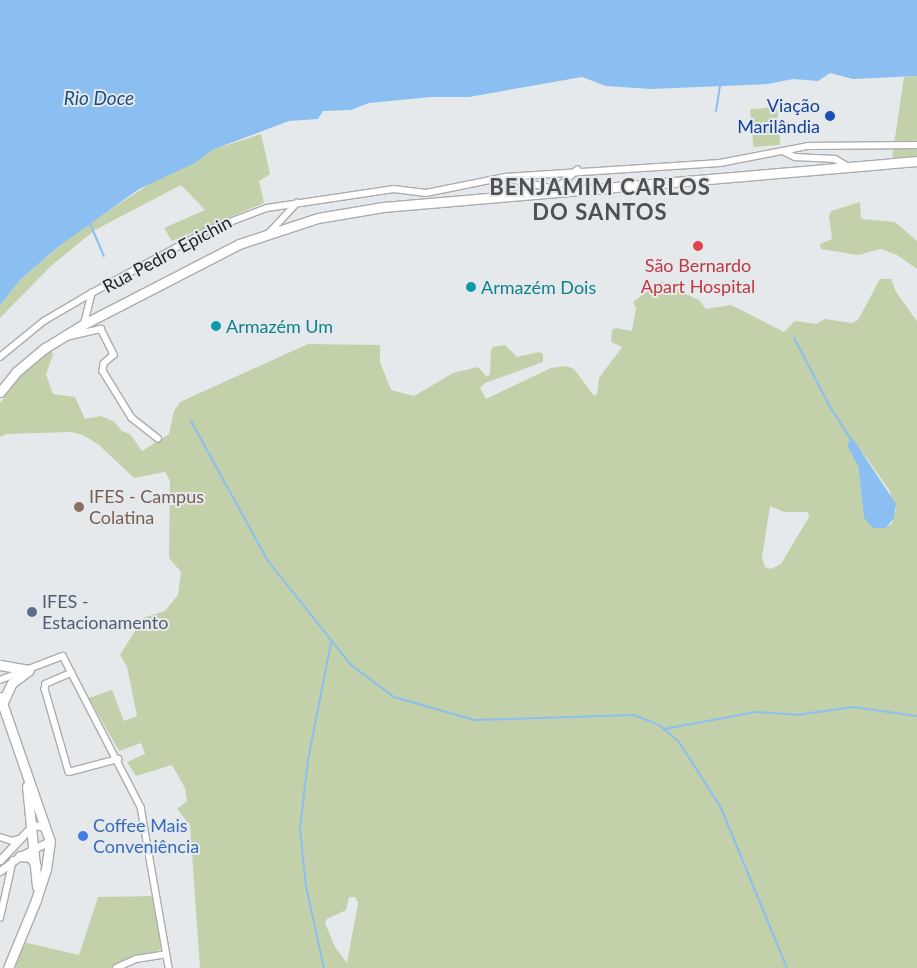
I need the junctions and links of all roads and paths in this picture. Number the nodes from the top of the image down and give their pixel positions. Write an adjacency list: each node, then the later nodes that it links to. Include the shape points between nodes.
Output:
1 (917, 145): 2 (street, Rua Pedro Epichin, via 808,146)
2 (785, 152): 4 (street, via 795,157 835,159); 5 (street, Rua Pedro Epichin, via 720,162)
3 (917, 161): 4 (main road)
4 (849, 167): 7 (main road)
5 (577, 170): 6 (street, Rua Pedro Epichin); 7 (street)
6 (505, 177): 7 (street); 8 (street, Rua Pedro Epichin, via 426,193 394,189)
7 (551, 191): 9 (main road, via 363,210 318,218)
8 (297, 202): 9 (street); 10 (street, Rua Pedro Epichin, via 267,208 209,230)
9 (269, 233): 11 (main road, via 218,254)
10 (92, 293): 11 (street); 13 (street, Rua Pedro Epichin, via 44,321)
11 (84, 324): 12 (main road)
12 (62, 337): 14 (main road, via 16,372); 15 (street, via 101,329 114,355 104,364 103,371 132,418)
13 (0, 357)
14 (0, 392)
15 (158, 438)
16 (0, 665): 17 (main road)
17 (29, 670): 18 (street, via 63,656); 19 (street); 20 (main road, via 12,683)
18 (72, 673): 21 (street); 21 (street, via 46,684 45,688 69,772)
19 (0, 680)
20 (1, 701): 22 (main road)
21 (118, 759): 37 (street, via 141,807)
22 (25, 766): 23 (main road); 24 (main road)
23 (47, 827): 24 (street, via 36,824); 27 (main road)
24 (30, 829): 26 (street); 28 (main road)
25 (0, 837): 26 (street, via 12,841)
26 (21, 838): 30 (street)
27 (50, 840): 28 (street); 34 (main road, via 46,869)
28 (35, 848): 29 (street); 31 (main road)
29 (16, 858): 31 (main road, via 31,857); 32 (street); 35 (street)
30 (0, 860)
31 (37, 869): 34 (main road)
32 (0, 871)
33 (0, 885): 35 (street)
34 (36, 900): 38 (main road)
35 (3, 902): 36 (street)
36 (0, 918)
37 (166, 954): 39 (street, via 136,959); 40 (street)
38 (8, 968)
39 (116, 968)
40 (169, 968)

